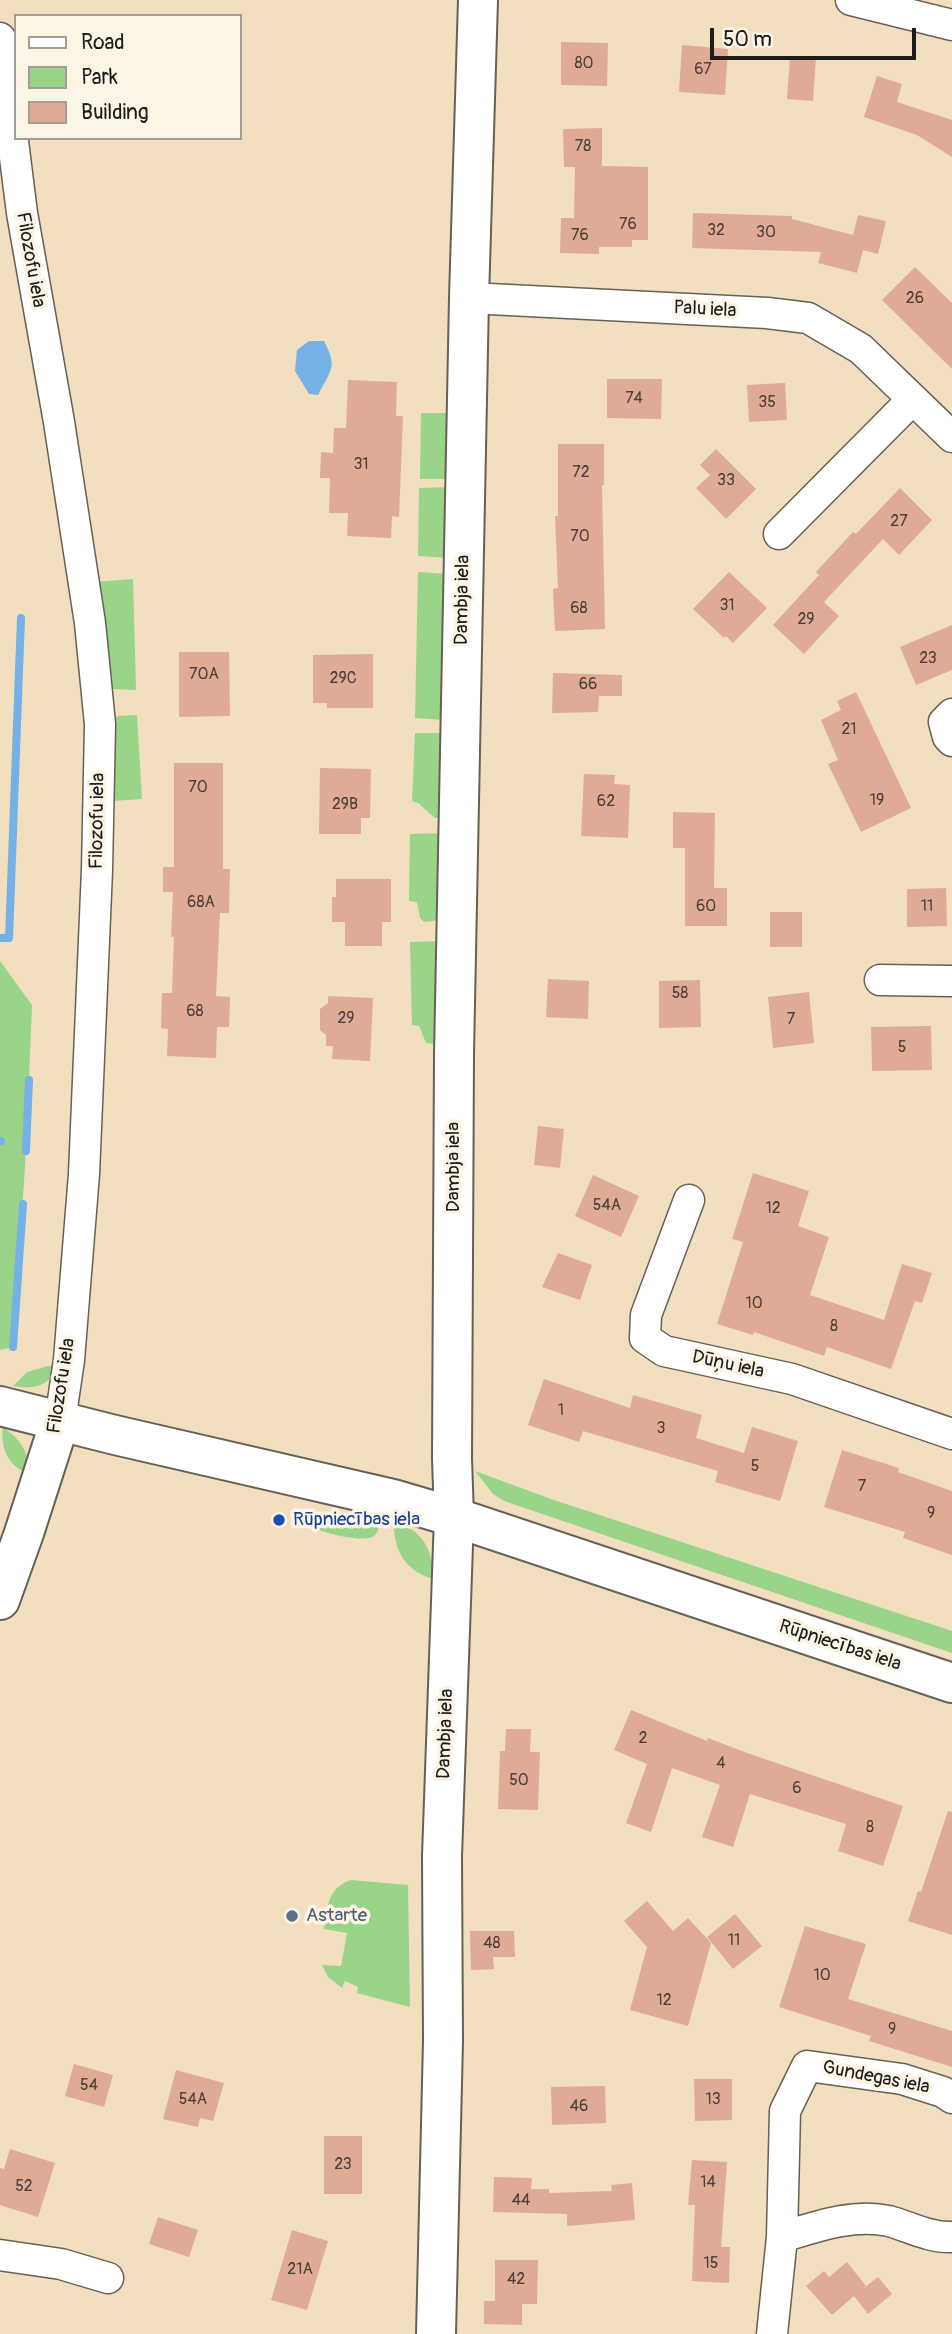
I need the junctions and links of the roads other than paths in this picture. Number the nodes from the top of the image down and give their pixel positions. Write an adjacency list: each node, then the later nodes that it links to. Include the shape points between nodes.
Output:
1 (478, 0): 5 (street, Dambja iela)
2 (851, 0): 3 (street)
3 (952, 25)
4 (0, 38): 15 (street, Filozofu iela, via 22,213 90,623 100,724 83,1174)
5 (469, 298): 6 (street, Palu iela, via 808,318 861,349); 17 (street, Dambja iela, via 454,1068)
6 (912, 400): 7 (street, Palu iela); 8 (street)
7 (952, 437)
8 (779, 534)
9 (952, 715): 10 (street, via 944,722)
10 (952, 741)
11 (880, 980): 12 (street)
12 (952, 981)
13 (689, 1200): 16 (street, Dūņu iela, via 646,1315 645,1338 664,1351 792,1379)
14 (0, 1406): 15 (street, Rūpniecības iela)
15 (61, 1421): 17 (street, Rūpniecības iela); 18 (street, Filozofu iela)
16 (952, 1434)
17 (454, 1517): 20 (street, Rūpniecības iela); 26 (street, Dambja iela, via 442,1856)
18 (12, 1529): 19 (street, Filozofu iela)
19 (0, 1600)
20 (952, 1683)
21 (952, 2098): 22 (street, Gundegas iela, via 902,2079 807,2066 785,2111)
22 (782, 2237): 23 (street, via 825,2223 885,2220); 27 (street, Gundegas iela)
23 (952, 2237)
24 (0, 2255): 25 (street, via 61,2264)
25 (108, 2278)
26 (436, 2334)
27 (772, 2334)

